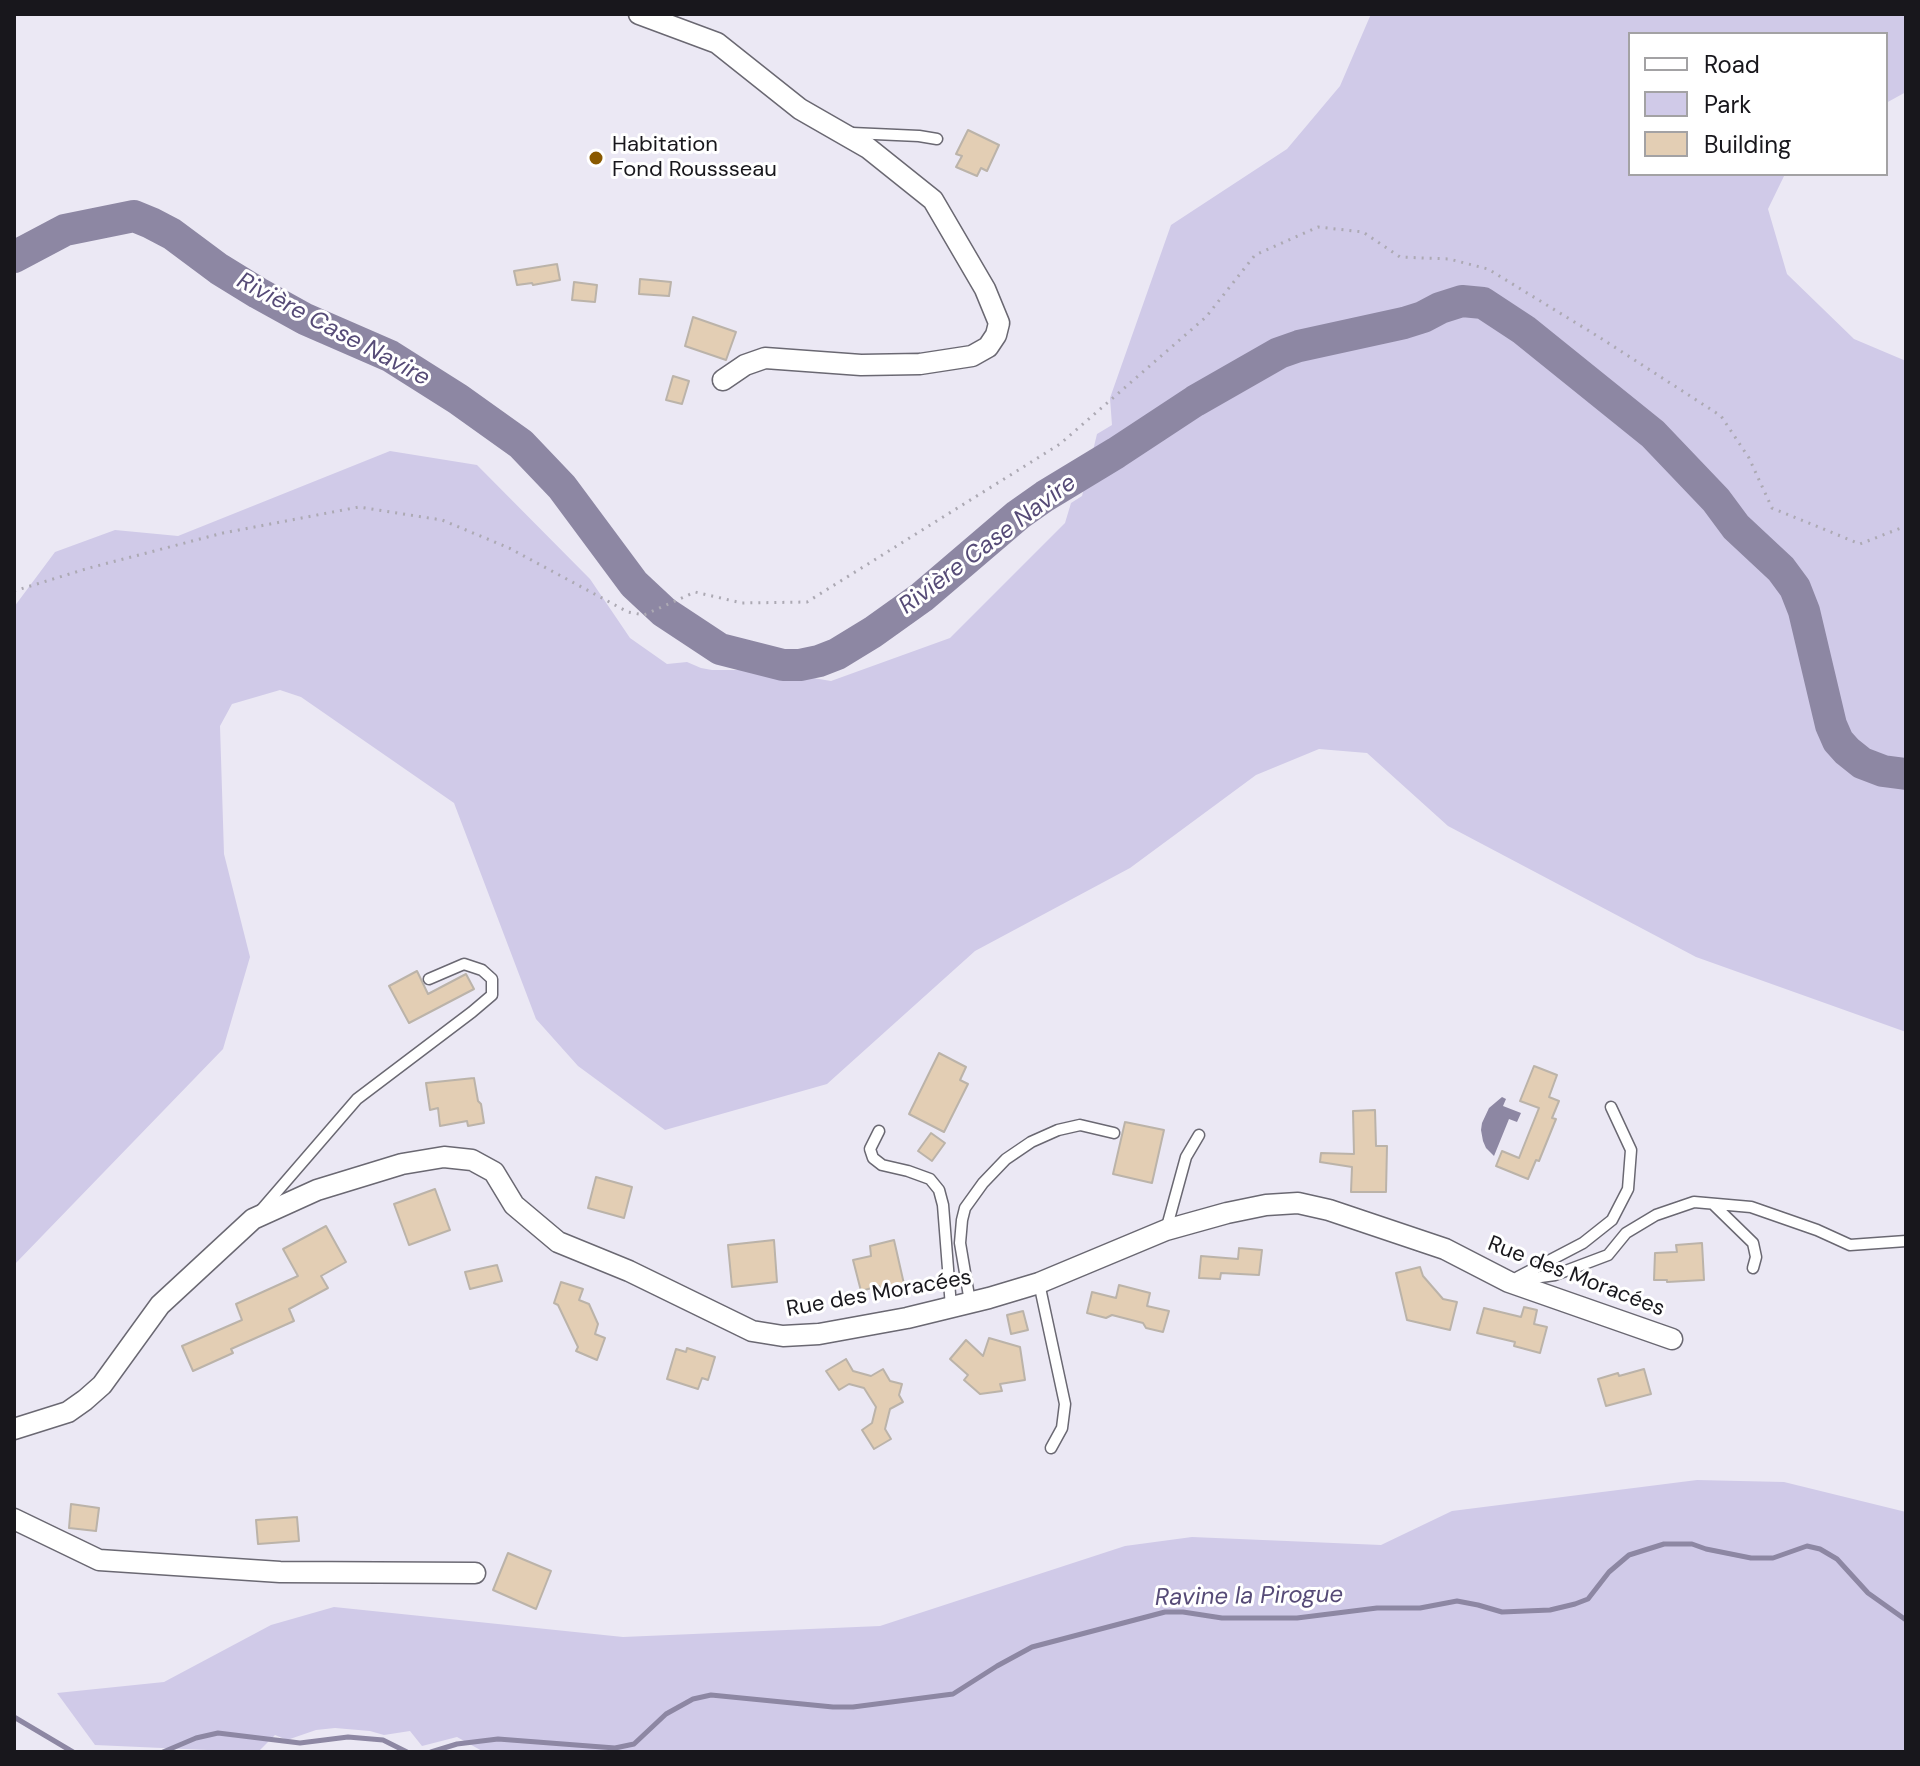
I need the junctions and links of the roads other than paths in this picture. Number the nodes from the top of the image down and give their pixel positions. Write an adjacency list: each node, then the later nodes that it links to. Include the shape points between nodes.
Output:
1 (639, 14): 2 (street, via 717,43 800,109)
2 (842, 133): 3 (lane); 4 (street, via 933,200 985,289 999,323 996,335 972,356 861,365 765,358)
3 (937, 139)
4 (723, 380)
5 (429, 979): 11 (lane, via 464,964 492,979 492,995 357,1099)
6 (1611, 1107): 15 (lane, via 1631,1150 1628,1189 1612,1220 1583,1243)
7 (879, 1131): 17 (lane, via 870,1149 873,1158 930,1179 939,1190)
8 (1114, 1133): 17 (lane, via 1080,1125 1058,1130 1006,1159 983,1183 962,1220)
9 (1199, 1135): 12 (lane, via 1186,1157)
10 (1713, 1204): 13 (lane, via 1751,1207 1850,1245); 14 (lane, via 1753,1243); 15 (lane, via 1694,1202 1656,1215 1626,1233 1608,1255 1555,1275)
11 (253, 1219): 17 (street, Rue des Moracées, via 317,1190 402,1164 444,1157 472,1160 494,1172 514,1205 558,1242 752,1331 819,1334); 19 (street, Rue des Moracées, via 160,1305 102,1385 85,1400 68,1412)
12 (1166, 1230): 15 (street, Rue des Moracées, via 1266,1205 1298,1203 1445,1249); 16 (street, Rue des Moracées)
13 (1906, 1241)
14 (1753, 1268)
15 (1509, 1282): 18 (street, Rue des Moracées)
16 (1039, 1283): 17 (street, Rue des Moracées); 20 (lane, via 1065,1404 1062,1428)
17 (961, 1304)
18 (1672, 1339)
19 (14, 1429)
20 (1051, 1448)
21 (14, 1519): 22 (street, via 99,1560 280,1572)
22 (475, 1573)

